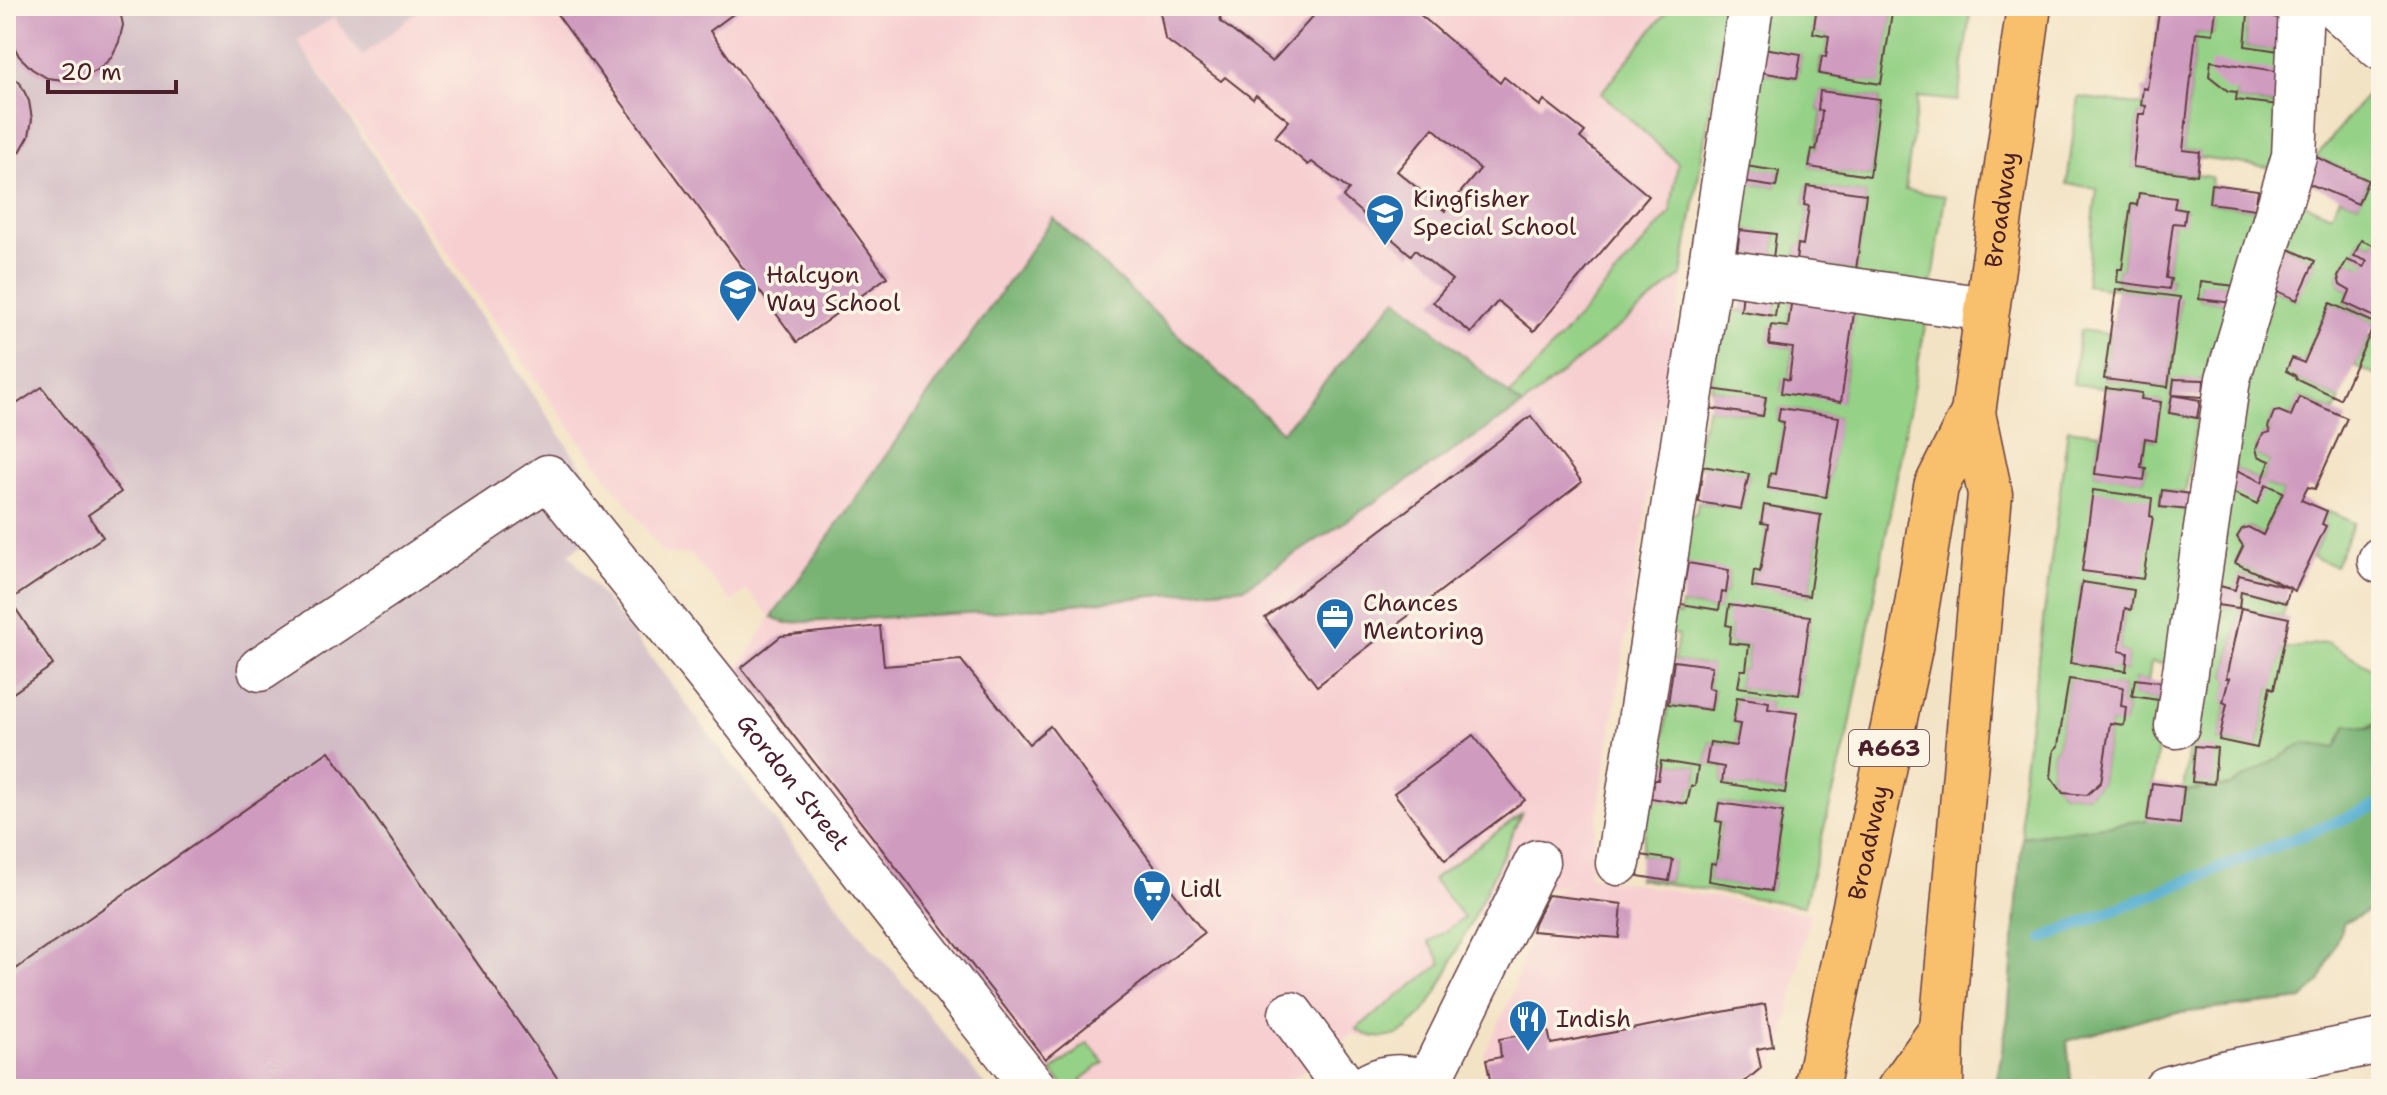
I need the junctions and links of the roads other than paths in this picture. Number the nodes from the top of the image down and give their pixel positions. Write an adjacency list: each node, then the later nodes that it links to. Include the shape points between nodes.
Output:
1 (1751, 6): 6 (street)
2 (2029, 6): 7 (highway, Broadway / A663)
3 (2301, 6): 10 (street, via 2294,156 2228,379)
4 (2334, 6): 5 (street)
5 (2381, 48)
6 (1710, 270): 7 (street); 12 (street)
7 (1986, 309): 8 (highway, Broadway / A663)
8 (1973, 413): 14 (highway, Broadway / A663, via 1990,494); 16 (highway, Broadway / A663, via 1936,487 1910,648)
9 (260, 669): 18 (street, Gordon Street, via 548,477)
10 (2177, 726)
11 (1537, 862): 17 (street)
12 (1618, 863)
13 (1291, 1014): 19 (street)
14 (1942, 1029): 21 (highway); 22 (highway, Broadway / A663)
15 (2381, 1041): 23 (street)
16 (1815, 1084)
17 (1434, 1086): 20 (street, via 1400,1076)
18 (1035, 1089)
19 (1346, 1089)
20 (1363, 1089)
21 (1899, 1089)
22 (1941, 1089)
23 (2166, 1089)

